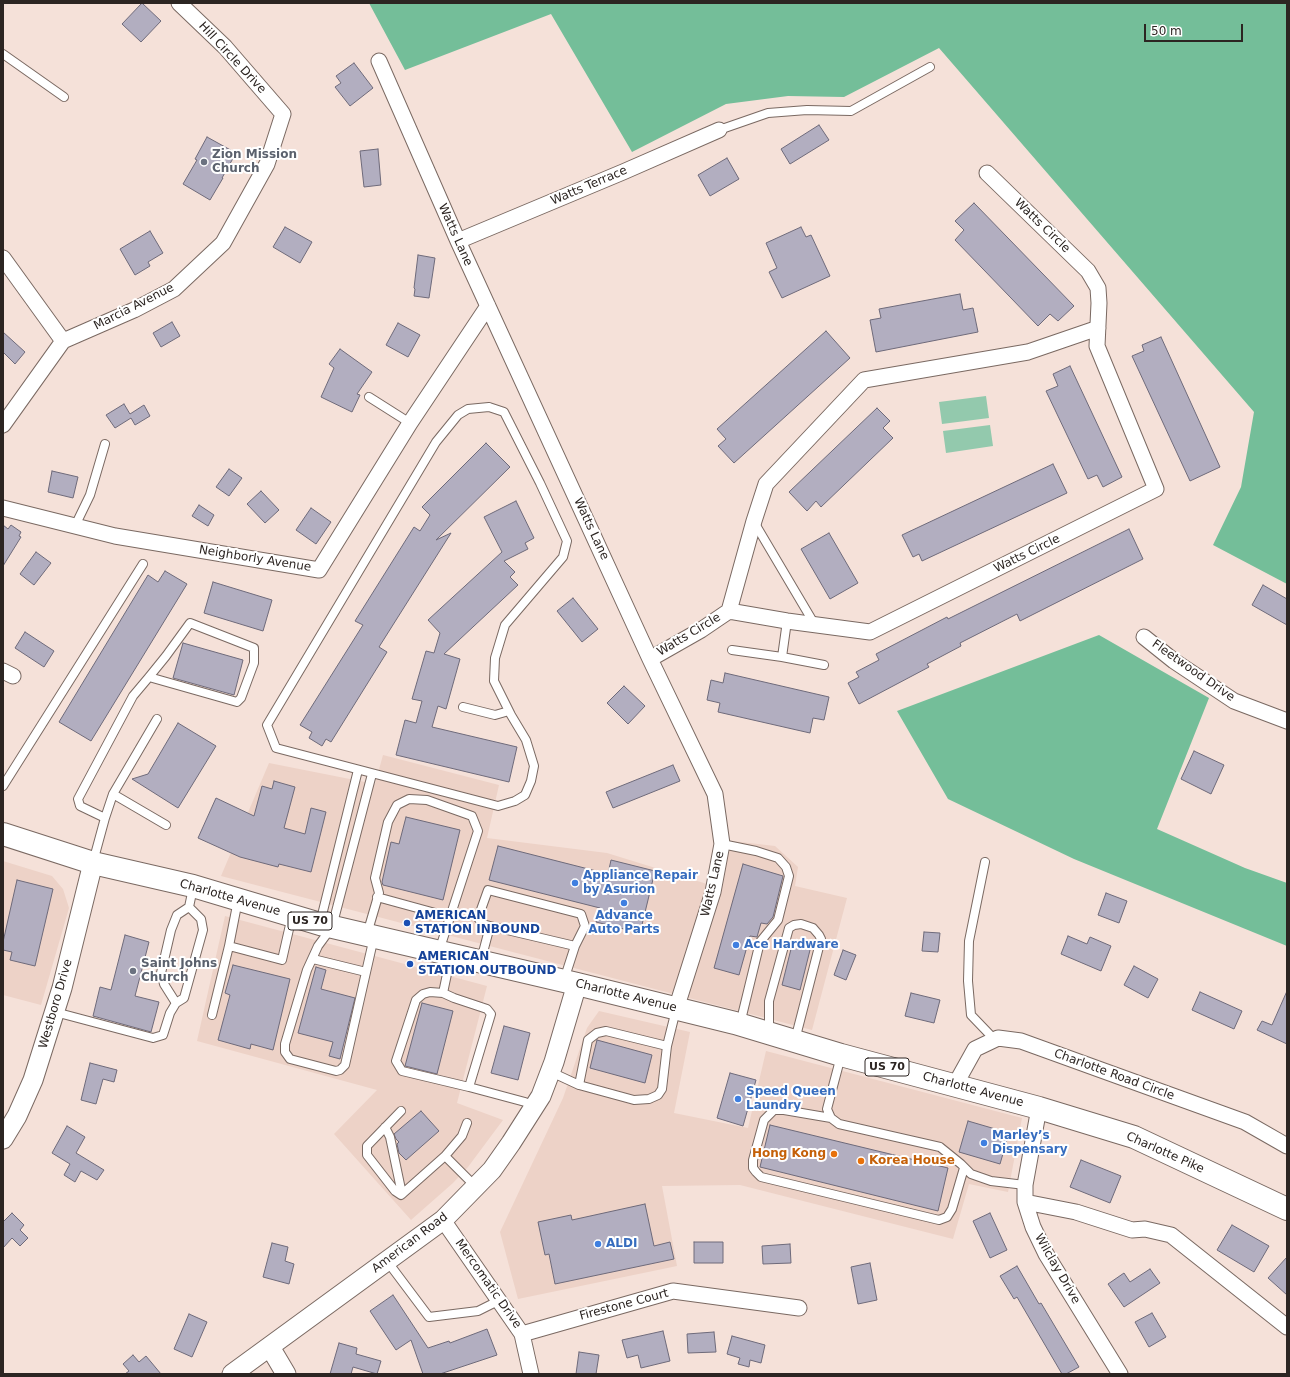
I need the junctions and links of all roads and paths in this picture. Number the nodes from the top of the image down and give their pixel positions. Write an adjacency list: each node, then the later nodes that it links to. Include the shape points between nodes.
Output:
1 (179, 3): 6 (street, Hill Circle Drive, via 225,47)
2 (3, 54): 5 (lane)
3 (378, 60): 9 (street, Watts Lane)
4 (930, 67): 7 (lane, via 851,111 808,110 768,114)
5 (64, 97)
6 (284, 114): 13 (street, Marcia Avenue, via 267,164 223,243 174,289 134,310)
7 (719, 130): 9 (street, Watts Terrace)
8 (988, 173): 12 (street, Watts Circle, via 1088,271 1098,288)
9 (458, 241): 11 (street, Watts Lane)
10 (3, 258): 13 (street)
11 (488, 306): 15 (street, Neighborly Avenue); 28 (street, Watts Lane)
12 (1098, 328): 19 (street, Watts Circle, via 1028,352 864,380 766,484); 24 (street, Watts Circle, via 1097,346 1156,489 870,632)
13 (63, 341): 16 (street)
14 (369, 397): 15 (lane)
15 (410, 423): 20 (street, Neighborly Avenue, via 319,570 115,536)
16 (3, 425)
17 (105, 444): 20 (lane, via 90,495)
18 (3, 508): 20 (street, Neighborly Avenue)
19 (754, 521): 22 (street, Watts Circle); 24 (lane)
20 (75, 526)
21 (143, 564): 37 (lane)
22 (728, 611): 23 (street, Watts Circle); 28 (street, Watts Circle, via 701,630)
23 (788, 621): 24 (street, Watts Circle); 27 (lane)
24 (815, 625)
25 (1144, 637): 34 (street, Fleetwood Drive, via 1174,661 1234,701)
26 (732, 650): 27 (lane)
27 (782, 657): 29 (lane)
28 (650, 659): 42 (street, Watts Lane, via 715,794)
29 (824, 665)
30 (149, 677): 30 (lane, via 190,623 254,648 254,663 237,702); 39 (lane, via 133,696 78,799 80,806)
31 (463, 707): 32 (lane, via 495,715)
32 (509, 711): 35 (lane, via 494,681 495,658 505,625 563,557 567,541 504,412 489,408 468,409 458,415 436,442 267,724 276,748); 36 (lane, via 526,740 534,766 525,795 515,801 498,806)
33 (157, 719): 38 (lane)
34 (1287, 721)
35 (358, 770): 36 (lane); 51 (lane)
36 (372, 774): 51 (lane)
37 (3, 786)
38 (113, 794): 39 (lane); 40 (lane)
39 (105, 818): 44 (lane)
40 (166, 825)
41 (3, 834): 44 (main road, Charlotte Avenue / US 70)
42 (722, 844): 63 (street, Watts Lane, via 713,892); 66 (lane, via 778,858 786,867 789,876 778,920 760,942)
43 (985, 862): 68 (lane, via 969,941 968,981 971,1015)
44 (93, 863): 45 (main road, Charlotte Avenue / US 70); 64 (street, Westboro Drive)
45 (193, 886): 47 (main road, Charlotte Avenue / US 70); 48 (lane)
46 (377, 897): 50 (lane); 50 (lane, via 375,878 388,822 397,805 409,798 427,800 472,816 478,831); 53 (lane)
47 (239, 900): 49 (main road, Charlotte Avenue / US 70); 54 (lane)
48 (189, 907): 62 (lane, via 201,919 203,930 184,998); 62 (lane, via 177,915 161,973 164,984)
49 (292, 916): 51 (main road, Charlotte Avenue / US 70); 54 (lane, via 282,960)
50 (450, 917): 56 (lane)
51 (326, 926): 53 (main road, Charlotte Avenue / US 70); 57 (lane)
52 (490, 926): 55 (lane); 55 (lane, via 483,924 478,918 488,890 581,914 585,926); 58 (lane)
53 (370, 936): 56 (main road, Charlotte Avenue / US 70); 59 (lane)
54 (229, 946): 65 (lane)
55 (576, 946): 60 (lane)
56 (445, 953): 58 (main road, Charlotte Avenue / US 70); 61 (lane)
57 (312, 959): 59 (lane); 59 (lane, via 285,1052 290,1059 336,1071 345,1065)
58 (481, 961): 60 (main road, Charlotte Avenue / US 70)
59 (366, 972)
60 (571, 982): 63 (main road, Charlotte Avenue / US 70); 72 (street, American Road)
61 (443, 993): 75 (lane, via 487,1009 491,1014); 75 (lane, via 430,992 416,1000 396,1061 402,1071)
62 (176, 1003): 64 (lane, via 163,1035 153,1038)
63 (676, 1009): 66 (main road, Charlotte Avenue / US 70); 70 (lane)
64 (55, 1012): 82 (street, Westboro Drive, via 33,1080 17,1116)
65 (212, 1015)
66 (740, 1025): 67 (main road, Charlotte Avenue / US 70)
67 (768, 1033): 69 (main road, Charlotte Avenue / US 70); 69 (lane, via 769,1001 789,928 801,924 813,928 821,939)
68 (995, 1040): 74 (street, Charlotte Road Circle, via 976,1049); 83 (street, Charlotte Road Circle, via 998,1038 1021,1041 1245,1122)
69 (794, 1041): 71 (main road, Charlotte Avenue / US 70)
70 (667, 1046): 73 (lane, via 606,1031 597,1033 588,1040); 73 (lane, via 662,1089 658,1095 649,1099 634,1100)
71 (841, 1055): 74 (main road, Charlotte Avenue / US 70); 79 (lane, via 827,1109)
72 (551, 1072): 73 (lane); 76 (street, American Road)
73 (579, 1085)
74 (955, 1085): 77 (main road, Charlotte Avenue / US 70)
75 (469, 1087): 76 (lane, via 525,1102)
76 (534, 1108): 87 (street, American Road, via 492,1170)
77 (1039, 1108): 86 (street, Wilclay Drive); 90 (main road, Charlotte Pike / US 70, via 1134,1137)
78 (401, 1111): 81 (lane)
79 (831, 1118): 85 (lane, via 839,1124 940,1147); 85 (lane, via 774,1110 764,1120 753,1168 761,1177 939,1220 947,1217 952,1209)
80 (467, 1123): 84 (lane, via 462,1136)
81 (385, 1127): 88 (lane, via 390,1137); 88 (lane, via 367,1146 367,1155 395,1191)
82 (3, 1139)
83 (1287, 1146)
84 (445, 1156): 87 (lane); 88 (lane)
85 (964, 1168): 86 (lane, via 991,1181)
86 (1025, 1185): 89 (street, Wilclay Drive)
87 (476, 1187): 91 (street, American Road)
88 (402, 1194)
89 (1026, 1202): 95 (street, via 1076,1212 1132,1230 1145,1229 1171,1235); 101 (street, Wilclay Drive, via 1033,1227 1046,1254)
90 (1287, 1209)
91 (443, 1220): 92 (street, American Road); 93 (street, Mercomatic Drive)
92 (387, 1261): 93 (lane, via 429,1317 478,1310); 97 (street, American Road)
93 (500, 1300): 96 (street, Mercomatic Drive)
94 (799, 1308): 96 (street, Firestone Court, via 673,1291)
95 (1287, 1327)
96 (522, 1334): 100 (street, Mercomatic Drive)
97 (270, 1347): 98 (street, American Road); 99 (street)
98 (232, 1374)
99 (286, 1374)
100 (531, 1374)
101 (1120, 1374)

